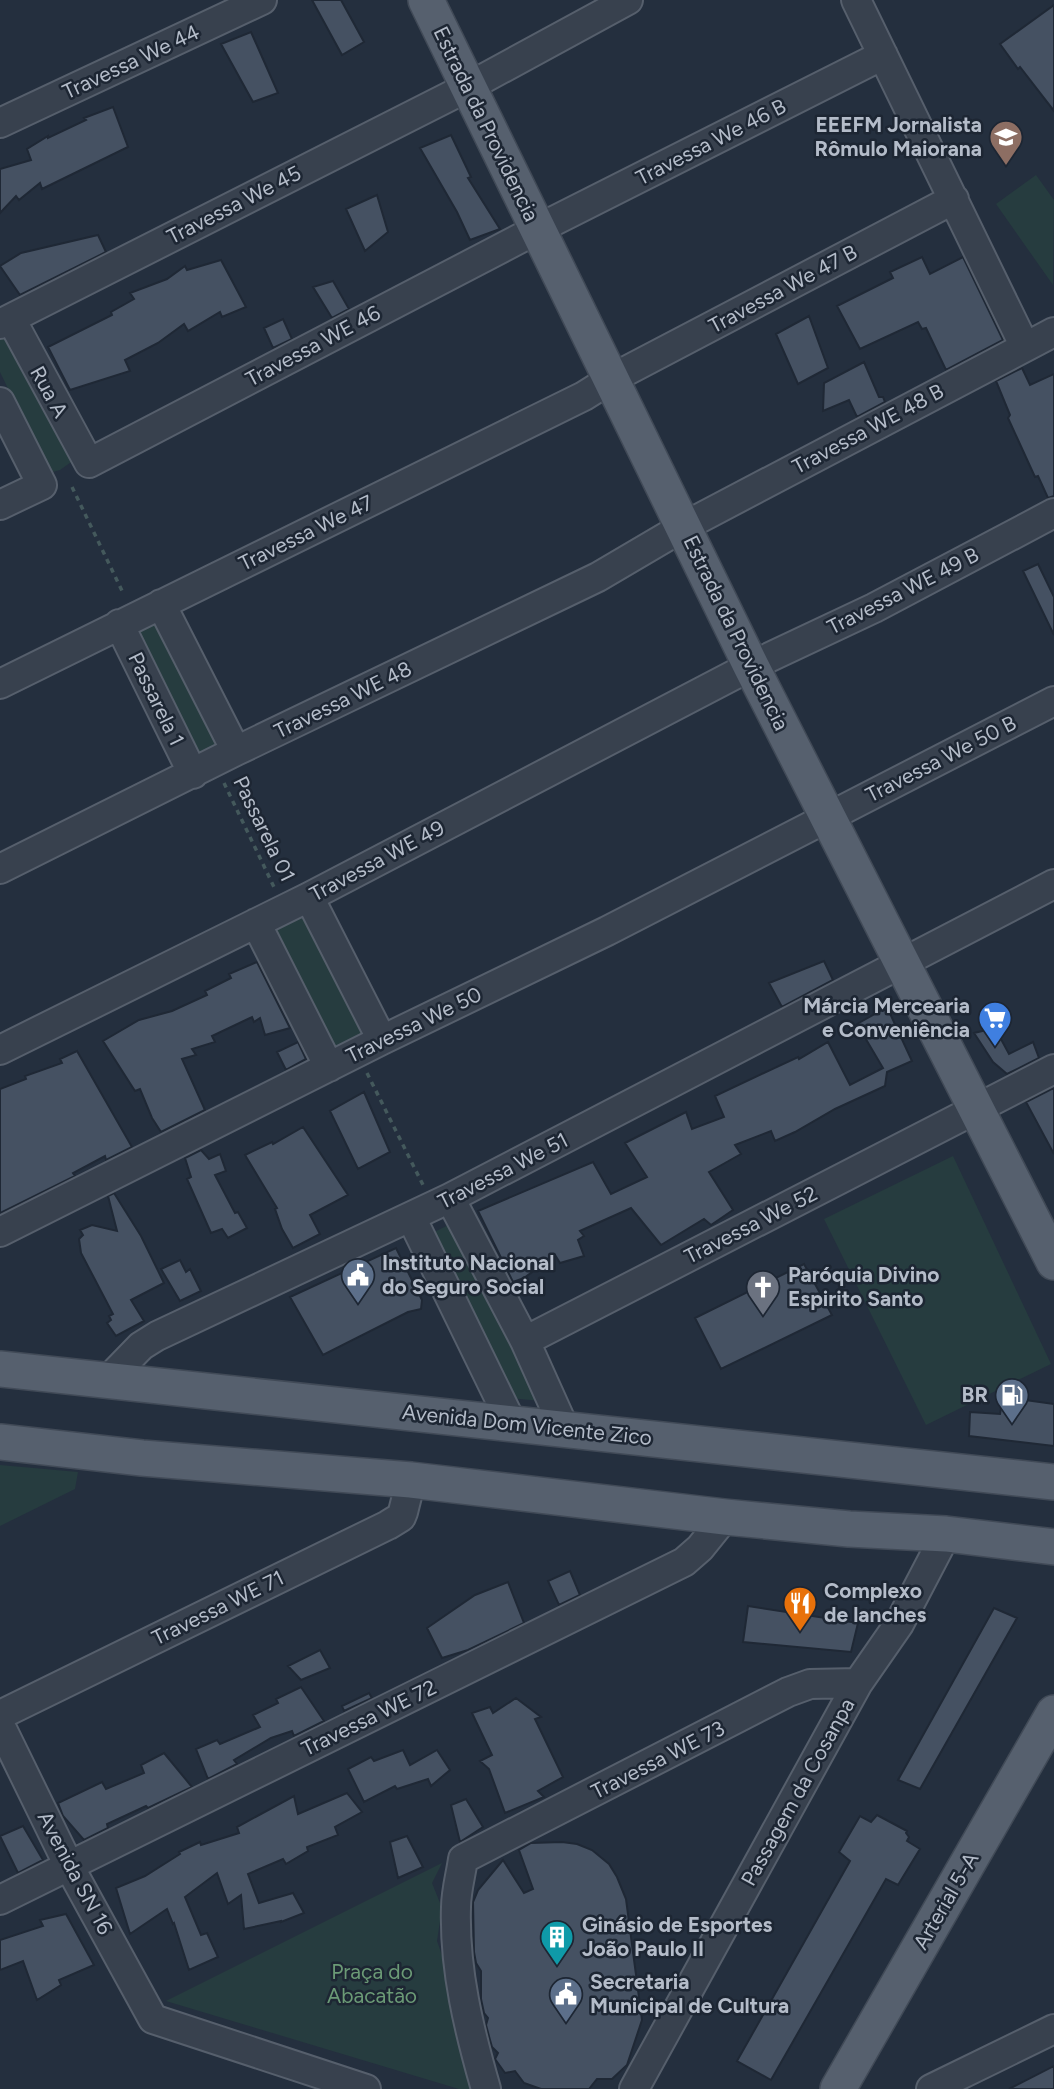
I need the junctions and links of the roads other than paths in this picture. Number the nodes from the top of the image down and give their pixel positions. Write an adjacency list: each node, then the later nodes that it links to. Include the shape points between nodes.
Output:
1 (262, 0): 7 (street, Travessa We 44)
2 (426, 0): 6 (main road, Estrada da Providencia)
3 (628, 0): 6 (street, Travessa We 45)
4 (856, 0): 5 (street)
5 (883, 55): 8 (street); 9 (street, Travessa We 46 B)
6 (468, 87): 9 (main road, Estrada da Providencia); 10 (street, Travessa We 45)
7 (0, 123)
8 (954, 199): 12 (street); 13 (street, Travessa We 47 B)
9 (538, 229): 13 (main road, Estrada da Providencia); 15 (street, Travessa WE 46)
10 (6, 321): 15 (street, Rua A)
11 (1054, 332): 12 (street, Travessa WE 48 B)
12 (1025, 347): 18 (street, Travessa WE 48 B)
13 (611, 379): 18 (main road, Estrada da Providencia); 19 (street, Travessa We 47)
14 (0, 402): 16 (street, via 42,485)
15 (89, 463)
16 (0, 505)
17 (1054, 513): 21 (street, Travessa WE 49 B, via 874,608)
18 (683, 527): 21 (main road, Estrada da Providencia); 24 (street, Travessa WE 48, via 597,577)
19 (161, 604): 20 (street, Travessa We 47); 24 (street)
20 (126, 621): 22 (street, Travessa We 47); 24 (street, Passarela 1)
21 (751, 666): 25 (main road, Estrada da Providencia); 28 (street, Travessa WE 49)
22 (0, 684)
23 (1054, 701): 25 (street, Travessa We 50 B)
24 (214, 762): 26 (street, Travessa WE 48)
25 (828, 816): 30 (main road, Estrada da Providencia); 31 (street, Travessa We 50)
26 (0, 869)
27 (1054, 884): 30 (street, Travessa We 51)
28 (297, 903): 29 (street, Travessa WE 49); 31 (street)
29 (256, 923): 32 (street, Travessa WE 49); 33 (street)
30 (903, 965): 35 (main road, Estrada da Providencia); 36 (street, Travessa We 51)
31 (382, 1040): 33 (street, Travessa We 50)
32 (0, 1050)
33 (328, 1067): 37 (street, Travessa We 50)
34 (1054, 1069): 35 (street, Travessa We 52)
35 (976, 1109): 38 (main road, Estrada da Providencia); 39 (street, Travessa We 52)
36 (431, 1207): 39 (street); 41 (street, Travessa We 51, via 149,1340); 42 (street)
37 (0, 1232)
38 (1052, 1254)
39 (525, 1341): 43 (street)
40 (0, 1369): 41 (main road, Avenida Dom Vicente Zico)
41 (108, 1380): 42 (main road, Avenida Dom Vicente Zico)
42 (512, 1424): 43 (main road, Avenida Dom Vicente Zico)
43 (565, 1430): 46 (main road, Avenida Dom Vicente Zico)
44 (0, 1442): 45 (main road)
45 (411, 1480): 47 (main road); 52 (street, Travessa WE 71, via 401,1517 388,1525)
46 (1054, 1482)
47 (725, 1517): 48 (main road); 54 (street, Travessa WE 72, via 684,1562)
48 (946, 1534): 49 (main road); 50 (street, Passagem da Cosanpa, via 899,1624)
49 (1054, 1547)
50 (858, 1683): 58 (street, Travessa WE 73, via 810,1684 788,1692 463,1859 456,1906 459,1970 469,2031); 59 (street, Passagem da Cosanpa)
51 (1054, 1713): 60 (main road, Arterial 5-A)
52 (0, 1715)
53 (0, 1725): 54 (street, Avenida SN 16)
54 (69, 1866): 55 (street, Travessa WE 72); 57 (street, Avenida SN 16, via 153,2019)
55 (0, 1900)
56 (1054, 2029): 61 (street)
57 (366, 2089)
58 (486, 2089)
59 (634, 2089)
60 (838, 2089)
61 (931, 2089)

